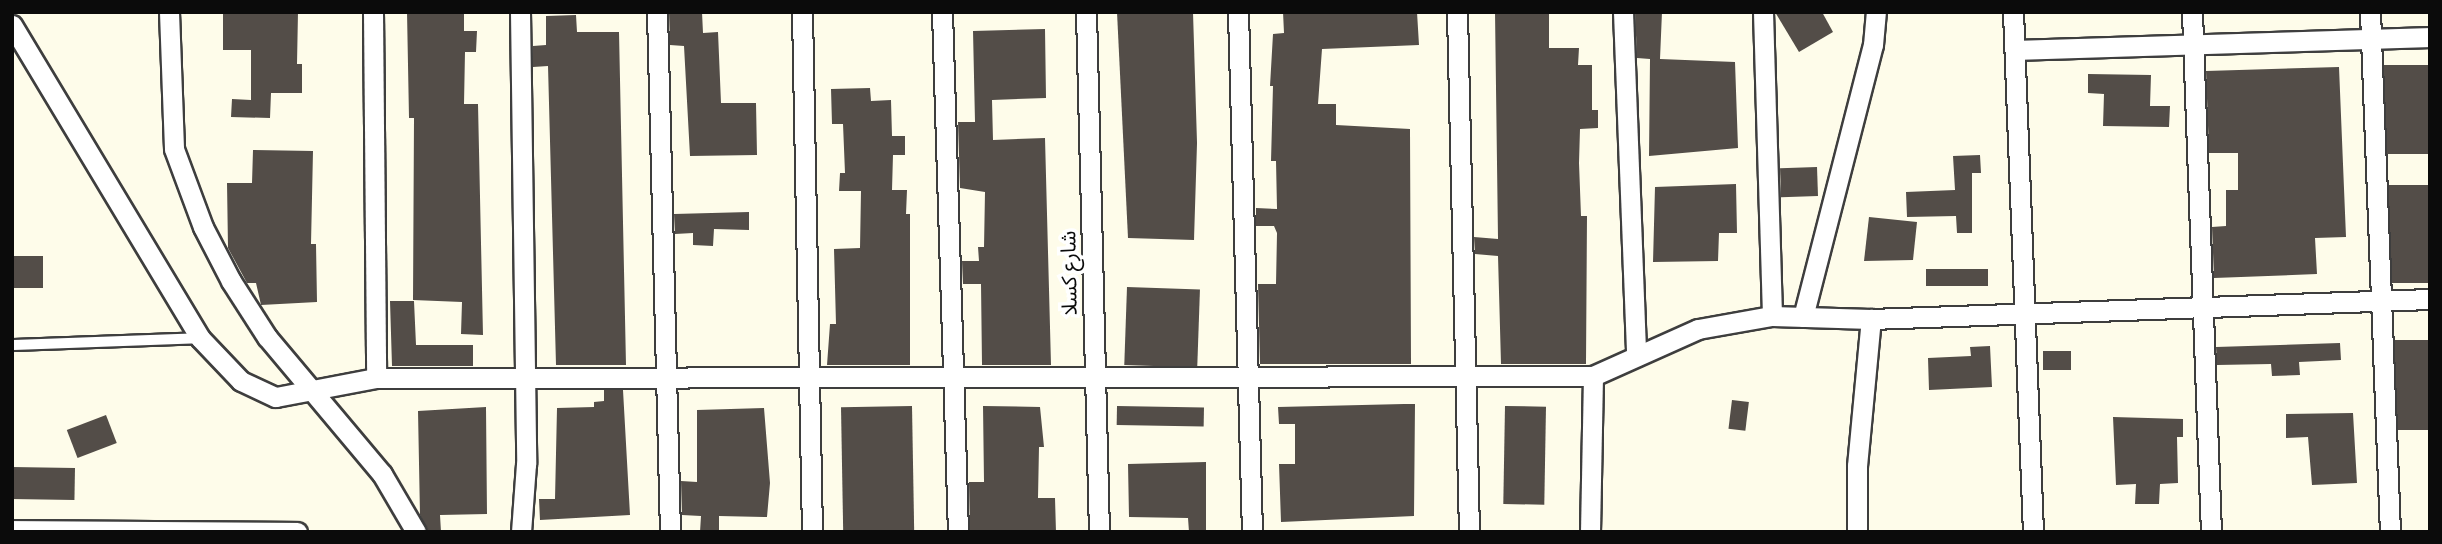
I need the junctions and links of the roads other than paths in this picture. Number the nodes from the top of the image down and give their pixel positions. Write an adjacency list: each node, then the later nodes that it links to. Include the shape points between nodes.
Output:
1 (169, 12): 40 (street, via 174,149 182,176 231,281)
2 (373, 12): 33 (street)
3 (520, 12): 36 (street)
4 (657, 12): 37 (street)
5 (802, 12): 38 (street)
6 (943, 12): 39 (street)
7 (1086, 12): 34 (street, شارع كسلا)
8 (1238, 12): 35 (street)
9 (1457, 12): 32 (street)
10 (1623, 12): 30 (street)
11 (1763, 12): 25 (street)
12 (1876, 12): 26 (street, via 1873,45)
13 (2013, 12): 20 (street)
14 (2192, 12): 19 (street)
15 (2370, 12): 18 (street)
16 (12, 25): 28 (street)
17 (2430, 37): 18 (street)
18 (2371, 38): 19 (street); 22 (street)
19 (2193, 43): 20 (street); 23 (street)
20 (2015, 50): 24 (street)
21 (2430, 299): 22 (street)
22 (2380, 302): 23 (street); 55 (street)
23 (2204, 306): 24 (street); 54 (street)
24 (2024, 314): 27 (street); 53 (street)
25 (1772, 316): 26 (street); 30 (street, via 1698,328)
26 (1803, 317): 27 (street)
27 (1871, 319): 52 (street, via 1857,466)
28 (200, 338): 29 (lane); 40 (street, via 241,381 258,392 276,397)
29 (12, 345)
30 (1636, 356): 31 (street)
31 (1593, 376): 32 (street); 51 (street)
32 (1466, 377): 35 (street); 50 (street)
33 (376, 378): 36 (street); 40 (street)
34 (1095, 378): 35 (street); 39 (street); 48 (street, شارع كسلا)
35 (1248, 378): 49 (street)
36 (524, 379): 37 (street); 44 (street, via 526,464)
37 (665, 379): 38 (street); 45 (street)
38 (810, 380): 39 (street); 46 (street)
39 (954, 380): 47 (street)
40 (312, 393): 43 (street, via 382,474)
41 (12, 530): 42 (street)
42 (297, 532)
43 (416, 532)
44 (521, 532)
45 (670, 532)
46 (812, 532)
47 (958, 532)
48 (1099, 532)
49 (1252, 532)
50 (1469, 532)
51 (1590, 532)
52 (1857, 532)
53 (2033, 532)
54 (2211, 532)
55 (2390, 532)

